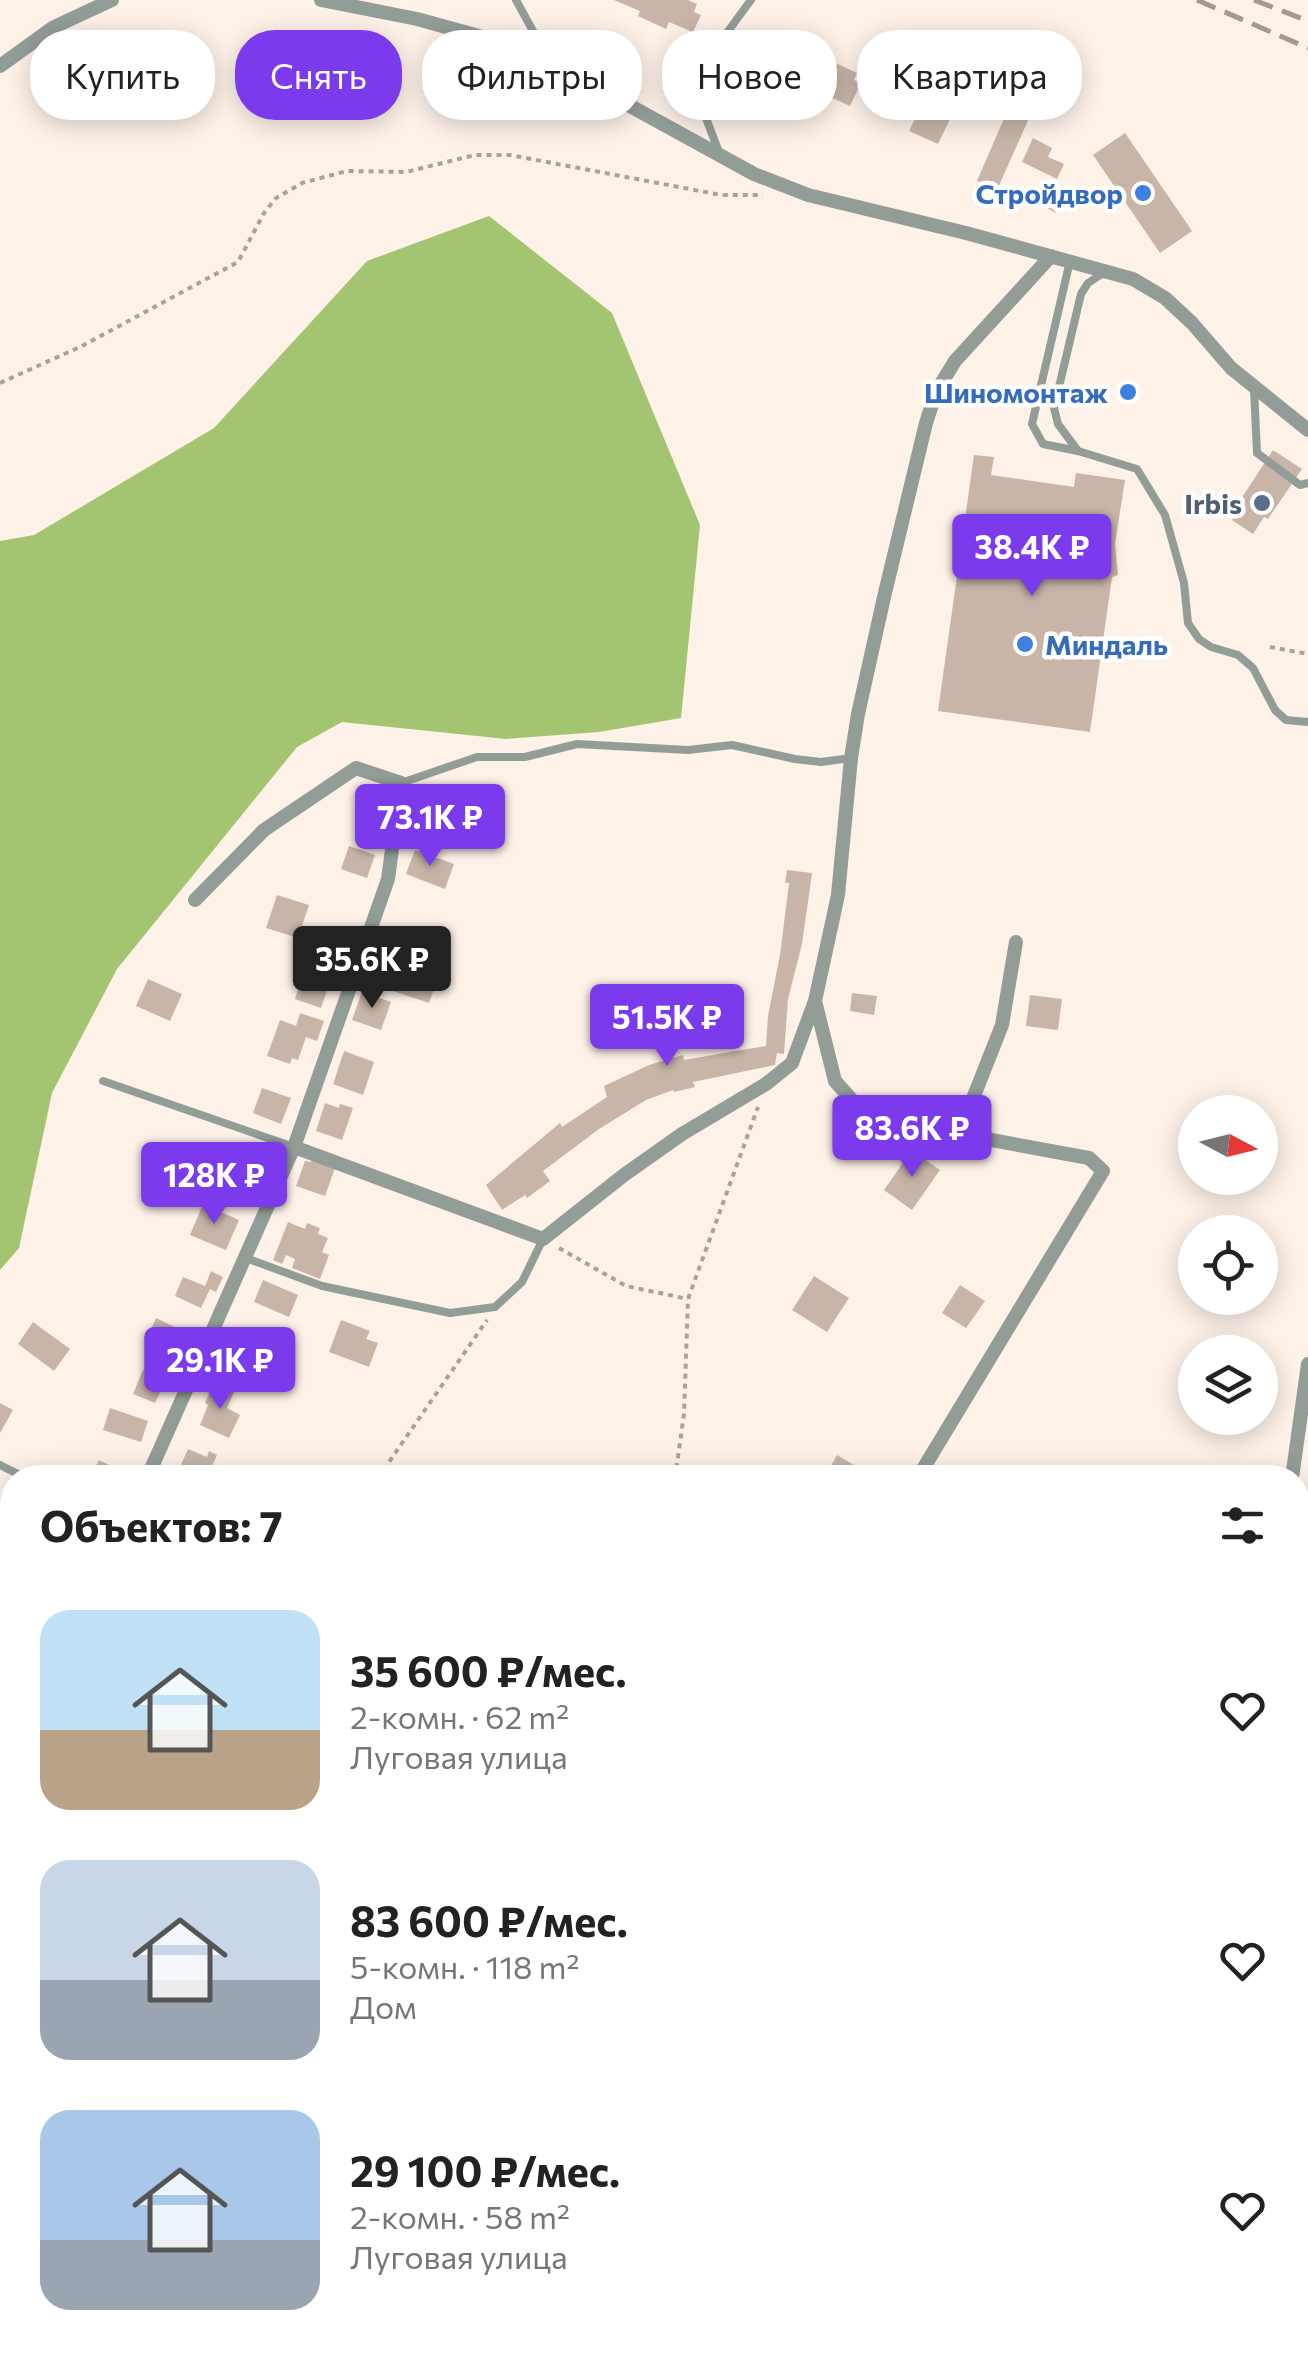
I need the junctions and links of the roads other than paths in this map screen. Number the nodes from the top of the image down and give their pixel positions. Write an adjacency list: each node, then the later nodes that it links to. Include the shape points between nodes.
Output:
1 (112, 0): 7 (street, via 54,27)
2 (321, 0): 5 (street)
3 (516, 0): 6 (lane)
4 (750, 0): 9 (lane, via 711,62 706,118)
5 (457, 30)
6 (532, 30)
7 (0, 66)
8 (642, 112): 9 (street)
9 (720, 155): 10 (street, via 808,195)
10 (1051, 256): 11 (street); 18 (street, via 955,361 936,392)
11 (1070, 261): 12 (street); 15 (lane, via 1032,424 1043,444)
12 (1107, 271): 13 (street, via 1134,278 1165,298); 15 (lane, via 1081,294 1054,408)
13 (1254, 389): 14 (street); 16 (lane, via 1257,453 1300,485)
14 (1308, 430)
15 (1078, 451): 17 (lane, via 1137,469 1165,514 1188,623 1199,640 1253,668 1286,720)
16 (1308, 483)
17 (1308, 722)
18 (851, 758): 19 (lane, via 794,760 732,745 688,750 577,744 525,757 477,757); 22 (street, via 838,896)
19 (401, 784): 20 (street, via 356,768 264,830); 25 (street, via 388,879)
20 (195, 900)
21 (1016, 942): 24 (street, via 1002,1025)
22 (815, 1001): 24 (street, via 836,1081 875,1126); 26 (street, via 792,1063 667,1144)
23 (103, 1081): 25 (lane)
24 (959, 1134): 30 (street, via 1089,1158 1103,1171)
25 (294, 1147): 26 (street); 27 (street)
26 (543, 1239): 27 (lane, via 522,1282 495,1308 450,1313 322,1286)
27 (246, 1258): 29 (street)
28 (1308, 1364): 31 (street)
29 (153, 1465)
30 (925, 1465)
31 (1294, 1465)

